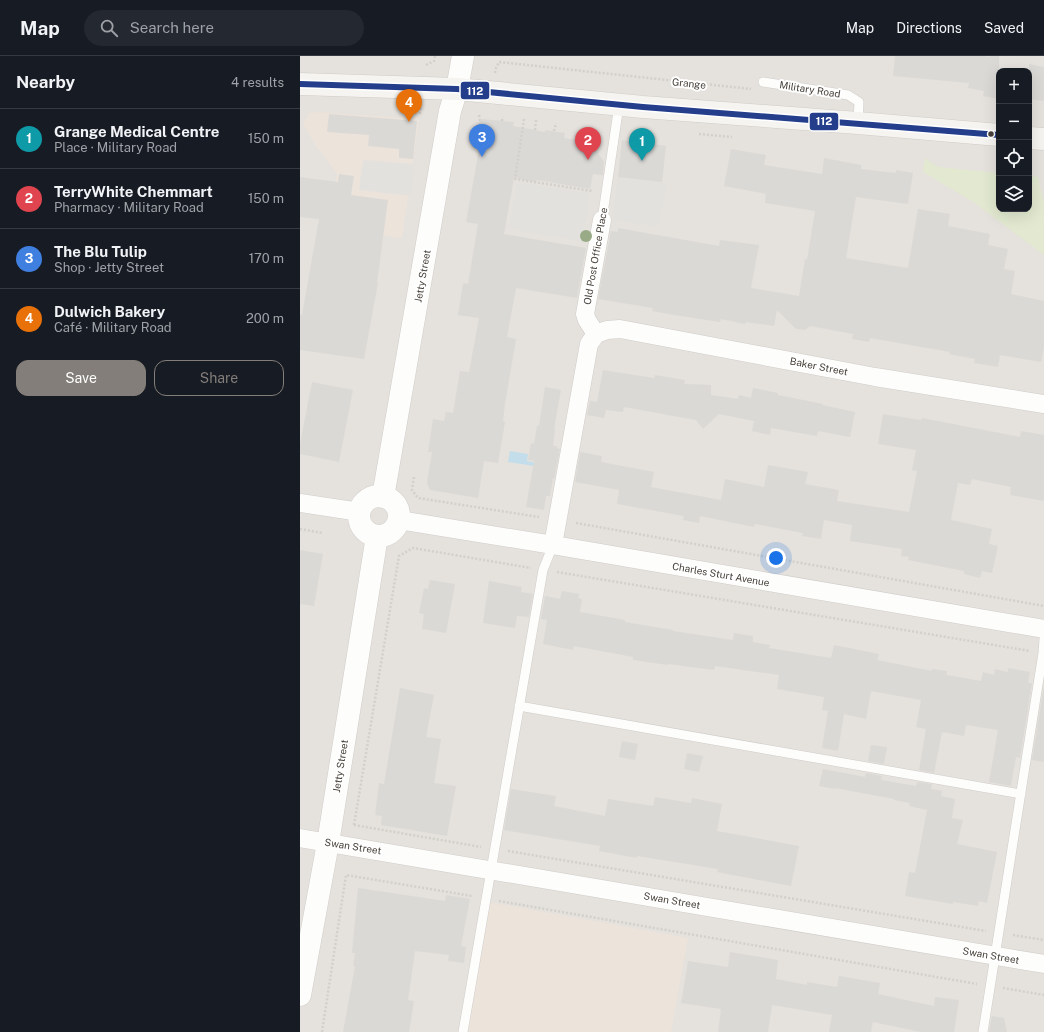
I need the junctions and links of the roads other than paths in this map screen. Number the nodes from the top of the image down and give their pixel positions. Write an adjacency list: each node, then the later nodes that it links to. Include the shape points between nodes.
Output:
1 (463, 56): 4 (street, Jetty Street)
2 (763, 82): 6 (lane, Military Road, via 848,95 858,102)
3 (300, 84): 4 (main road)
4 (457, 89): 5 (main road); 13 (street, Jetty Street, via 450,111)
5 (619, 105): 6 (main road); 10 (lane, Old Post Office Place)
6 (858, 123): 7 (main road)
7 (996, 135)
8 (1032, 138): 9 (main road)
9 (1044, 139)
10 (602, 220): 11 (street, Old Post Office Place, via 585,314)
11 (596, 334): 12 (street, Baker Street, via 620,329 875,377); 18 (street, via 589,344)
12 (1044, 404)
13 (383, 497): 15 (street, via 371,498 362,506); 16 (street, via 394,503)
14 (300, 504): 15 (street)
15 (360, 512): 17 (street, via 359,519 362,525)
16 (399, 520): 17 (street, via 393,530 383,536); 18 (street, Charles Sturt Avenue)
17 (377, 536): 25 (street, Jetty Street)
18 (553, 545): 19 (street, Charles Sturt Avenue); 22 (lane, via 543,570)
19 (1044, 629)
20 (1044, 639): 21 (lane)
21 (1043, 653): 23 (lane)
22 (519, 706): 23 (lane); 26 (lane)
23 (1021, 794): 27 (lane)
24 (300, 838): 25 (street, Swan Street)
25 (328, 843): 26 (street, Swan Street); 29 (street, Jetty Street)
26 (491, 870): 27 (street, Swan Street); 30 (lane)
27 (995, 955): 28 (street, Swan Street); 31 (lane)
28 (1044, 964)
29 (300, 995)
30 (463, 1032)
31 (983, 1032)

